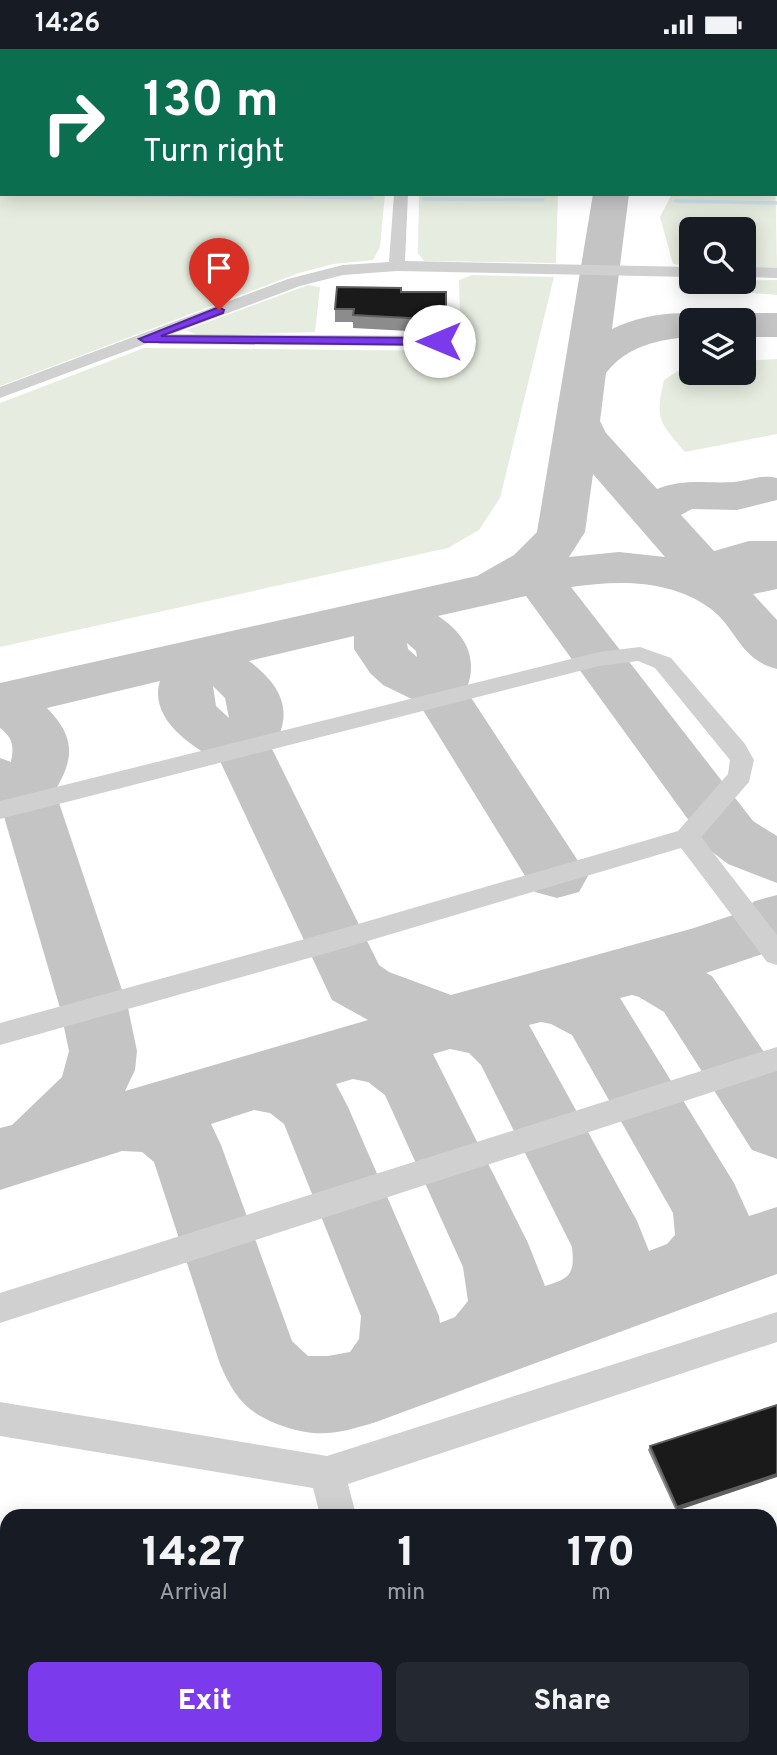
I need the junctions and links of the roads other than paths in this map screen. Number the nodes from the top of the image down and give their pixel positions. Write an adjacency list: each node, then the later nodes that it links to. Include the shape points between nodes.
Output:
1 (401, 196): 2 (lane)
2 (397, 266): 3 (lane); 6 (lane, via 343,270 294,282)
3 (679, 272)
4 (756, 272): 5 (lane)
5 (777, 273)
6 (144, 339): 7 (lane); 8 (lane)
7 (439, 341)
8 (0, 393)
9 (0, 810): 10 (lane, via 599,659 640,654 663,663 742,760 740,776)
10 (687, 838): 11 (lane); 12 (lane)
11 (777, 955)
12 (0, 1034)
13 (777, 1059): 14 (lane)
14 (0, 1308)
15 (777, 1327): 17 (lane)
16 (0, 1419): 17 (lane)
17 (327, 1473): 18 (lane)
18 (336, 1509)

